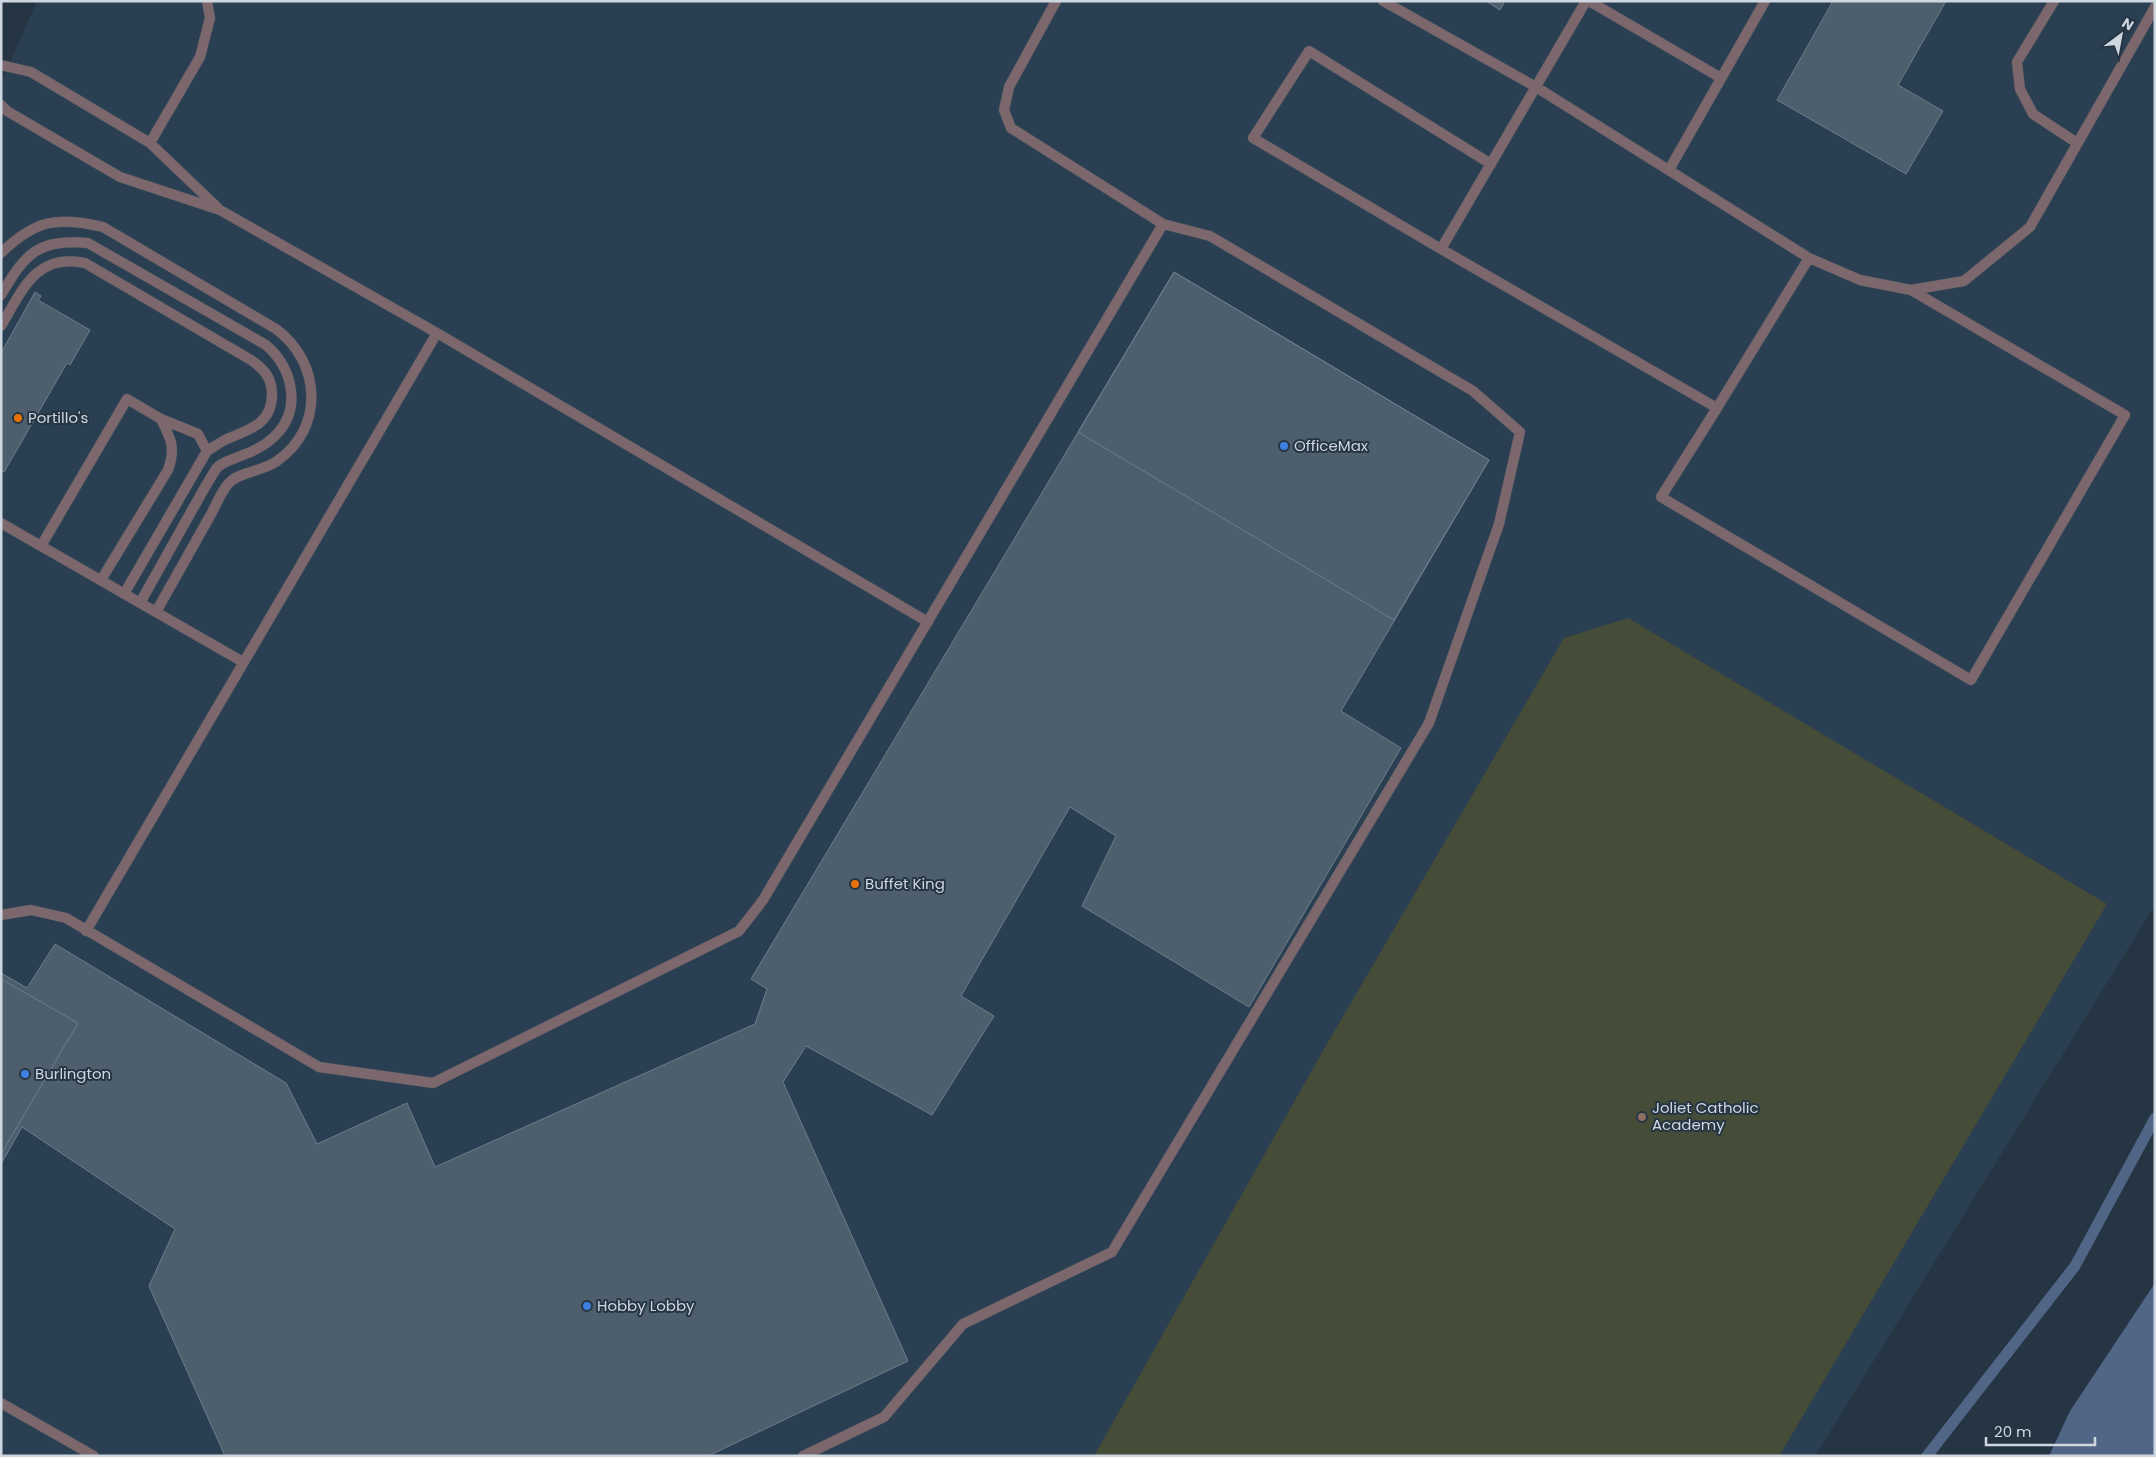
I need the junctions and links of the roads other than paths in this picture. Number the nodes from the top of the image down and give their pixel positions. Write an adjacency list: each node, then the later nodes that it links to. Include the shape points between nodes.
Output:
1 (208, 1): 12 (lane, via 210,18 200,58)
2 (1056, 1): 17 (lane, via 1009,87 1004,110 1011,128)
3 (1382, 1): 10 (lane)
4 (1587, 1): 9 (lane); 10 (lane)
5 (1765, 1): 9 (lane)
6 (2054, 1): 13 (lane, via 2017,62 2020,89 2033,114)
7 (2155, 7): 13 (lane)
8 (1, 65): 12 (lane, via 31,72)
9 (1721, 78): 15 (lane)
10 (1536, 87): 14 (lane); 15 (lane)
11 (1, 105): 16 (lane, via 120,177)
12 (150, 143): 16 (lane)
13 (2077, 143): 21 (lane, via 2030,227 1964,281)
14 (1491, 164): 18 (lane); 18 (lane, via 1309,51 1253,138)
15 (1669, 170): 20 (lane)
16 (220, 210): 24 (lane)
17 (1163, 224): 34 (lane); 40 (lane, via 1210,236 1473,391 1520,432 1499,524 1429,723 1112,1252 963,1324 884,1416)
18 (1442, 249): 25 (lane)
19 (1, 253): 33 (lane, via 23,234 42,224 81,222 103,227 276,329 294,344 306,365 311,382 311,400 309,420 302,434 277,462 229,482)
20 (1808, 258): 21 (lane, via 1860,280); 25 (lane)
21 (1911, 290): 25 (lane, via 2125,415 1971,680 1661,497)
22 (1, 295): 32 (lane, via 28,256 43,247 57,242 88,243 266,345 284,365 292,393 287,421 278,434 256,450 217,467)
23 (1, 326): 27 (lane, via 29,279 52,264 70,260 86,263 251,360 270,379 272,405 257,426)
24 (437, 333): 34 (lane); 35 (lane)
25 (1717, 408)
26 (161, 419): 27 (lane, via 198,434); 29 (lane, via 127,399); 30 (lane, via 174,456)
27 (207, 451): 31 (lane)
28 (1, 523): 29 (lane)
29 (41, 546): 30 (lane)
30 (101, 580): 31 (lane)
31 (124, 594): 32 (lane)
32 (140, 602): 33 (lane)
33 (156, 612): 35 (lane)
34 (928, 622): 37 (lane, via 763,900 739,931 433,1083 319,1067)
35 (244, 662): 37 (lane)
36 (1, 915): 37 (lane, via 30,910 66,918)
37 (86, 931)
38 (1, 1403): 39 (lane)
39 (94, 1456)
40 (803, 1456)

